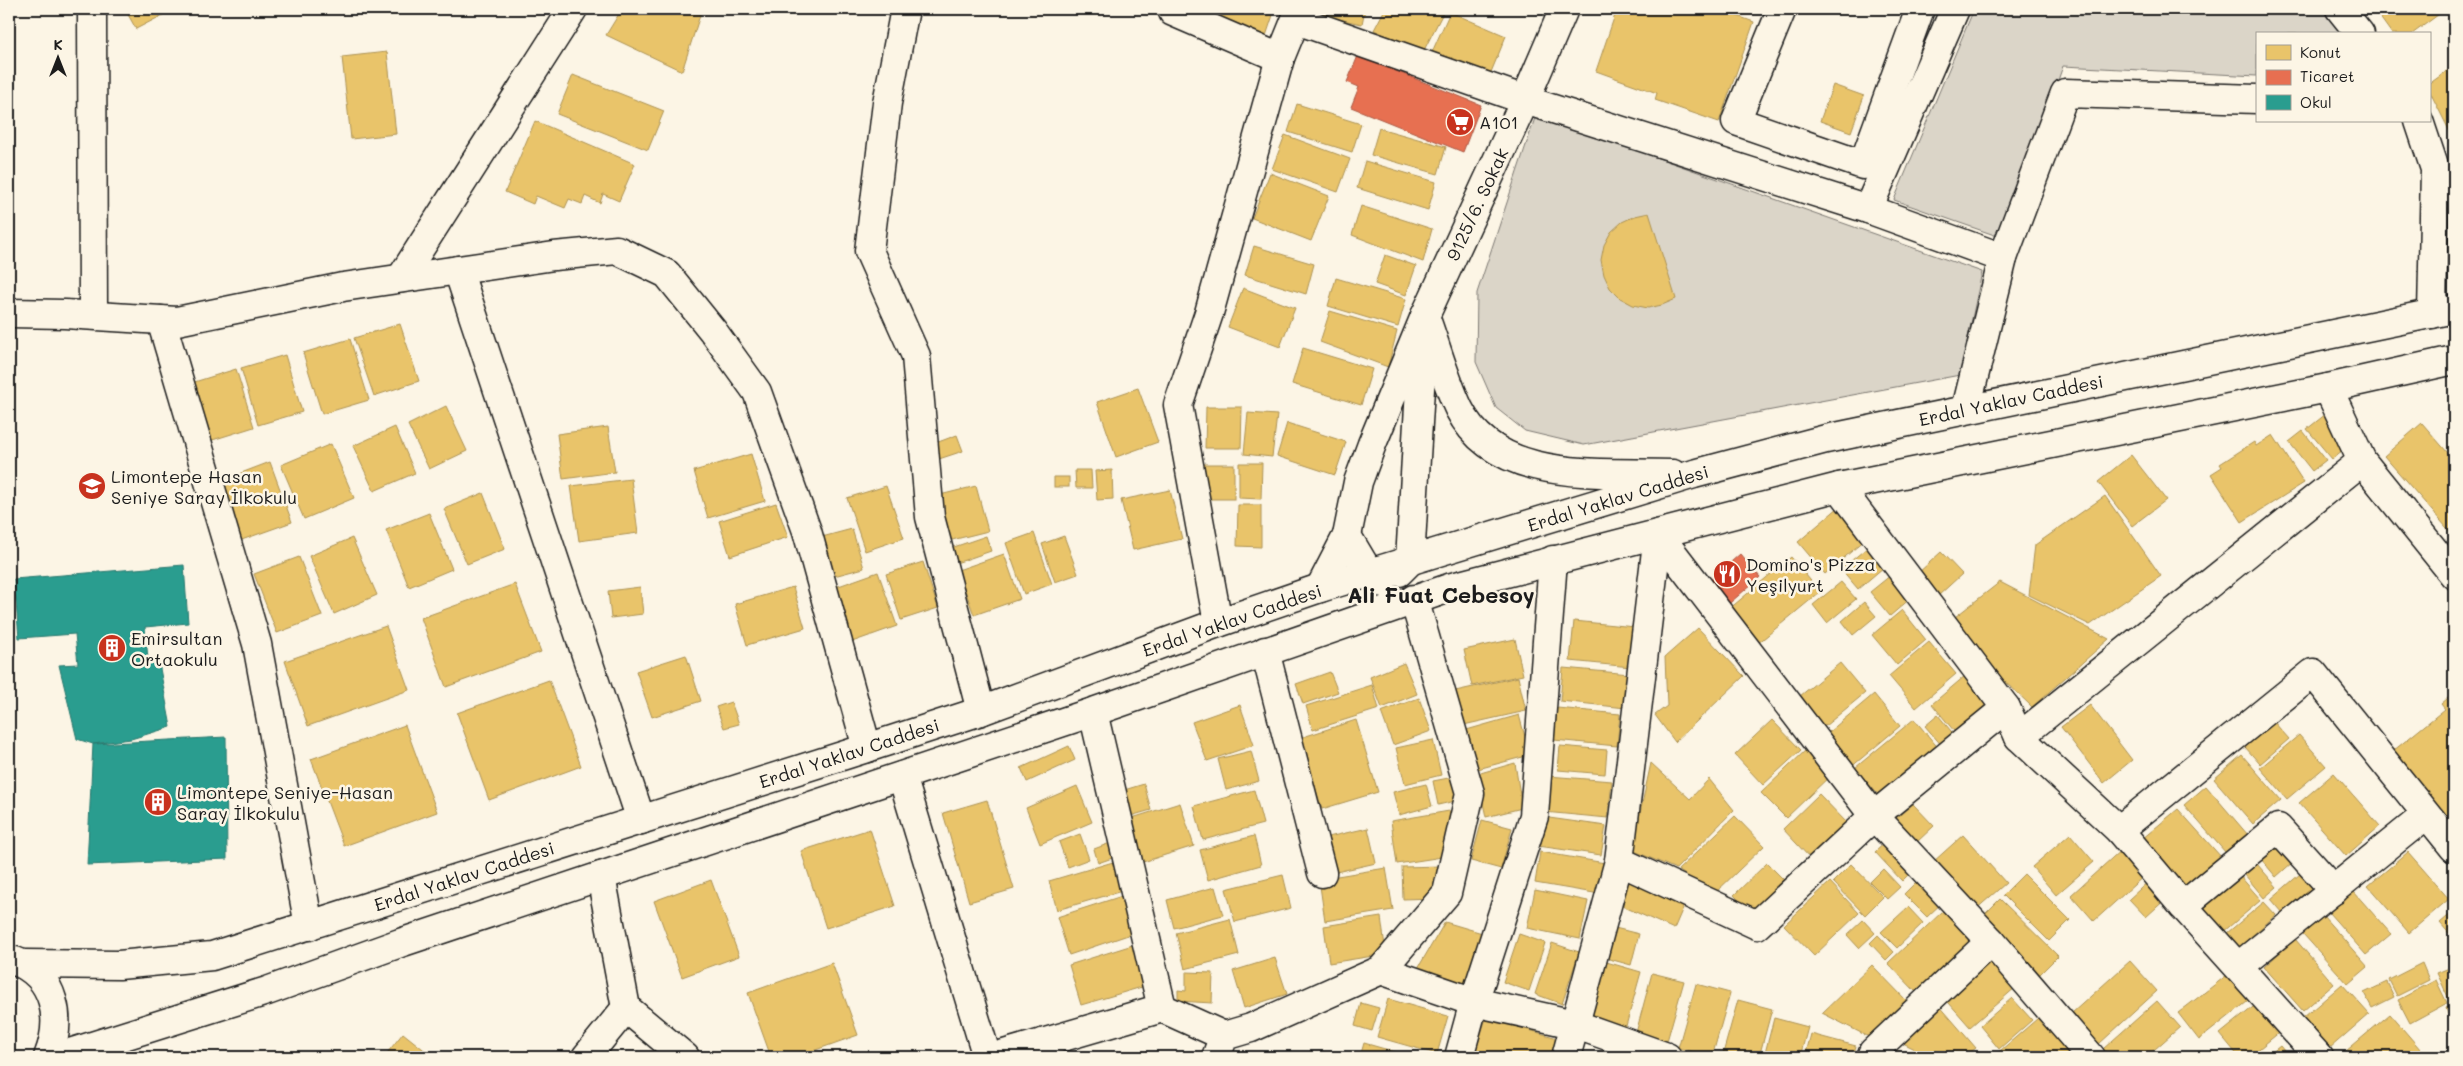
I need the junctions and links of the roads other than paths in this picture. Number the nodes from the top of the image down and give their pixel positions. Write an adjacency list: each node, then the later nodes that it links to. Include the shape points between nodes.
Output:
1 (92, 9): 22 (street)
2 (573, 9): 19 (street)
3 (906, 9): 44 (street, via 886,103 870,251 916,356 930,517)
4 (1172, 9): 12 (street)
5 (1564, 9): 14 (street, 9125/6. Sokak)
6 (1782, 9): 7 (street, via 1736,121 1863,165)
7 (1920, 9)
8 (1955, 9): 16 (street)
9 (2340, 9): 11 (street)
10 (1299, 14): 12 (street); 14 (street)
11 (2358, 32)
12 (1280, 58): 40 (street, via 1209,313 1178,404)
13 (2256, 99): 17 (street, via 2065,93)
14 (1525, 100): 16 (street); 23 (street, 9125/6. Sokak)
15 (2419, 122): 20 (street, via 2435,170)
16 (1868, 209): 17 (street)
17 (2003, 258): 27 (street)
18 (458, 270): 19 (street); 47 (street, via 617,250 667,274 756,392 807,531); 51 (street)
19 (401, 278): 24 (street, via 177,321)
20 (2443, 312): 27 (street, Erdal Yaklav Caddesi)
21 (9, 313): 22 (street)
22 (93, 315): 24 (street)
23 (1424, 316): 29 (street, via 1459,409 1474,432 1491,447 1527,465 1558,470); 32 (street, 9125/6. Sokak, via 1358,482); 33 (street, 9125/6. Sokak)
24 (161, 320): 59 (street, via 257,644)
25 (2454, 360): 26 (street)
26 (2328, 388): 28 (street); 30 (street)
27 (1966, 409): 29 (street, Erdal Yaklav Caddesi, via 1826,439)
28 (2362, 461): 35 (street); 46 (street)
29 (1694, 474): 33 (street, Erdal Yaklav Caddesi)
30 (1838, 487): 31 (street); 43 (street)
31 (1658, 534): 34 (street); 50 (street); 54 (street)
32 (1346, 536): 36 (street); 38 (street, 9125/6. Sokak)
33 (1410, 560): 36 (street)
34 (1553, 560): 37 (street); 64 (street, via 1534,816)
35 (2454, 574)
36 (1377, 579): 37 (street); 38 (street, Erdal Yaklav Caddesi); 41 (street)
37 (1452, 586): 39 (street)
38 (1320, 588): 40 (street, Erdal Yaklav Caddesi)
39 (1414, 599): 41 (street); 63 (street, via 1470,793 1447,892)
40 (1218, 623): 44 (street, Erdal Yaklav Caddesi)
41 (1346, 623): 42 (street)
42 (1265, 651): 45 (street); 55 (street)
43 (2006, 708): 46 (street); 50 (street)
44 (981, 710): 47 (street, Erdal Yaklav Caddesi)
45 (1093, 712): 48 (street); 66 (street)
46 (2019, 736): 52 (street)
47 (867, 748): 51 (street, Erdal Yaklav Caddesi)
48 (902, 776): 56 (street); 73 (street)
49 (2426, 815): 52 (street, via 2313,673); 53 (street); 57 (street)
50 (1874, 816): 54 (street, via 1757,925); 60 (street)
51 (641, 820): 59 (street, Erdal Yaklav Caddesi)
52 (2119, 830): 58 (street)
53 (2454, 848)
54 (1619, 861): 67 (street)
55 (1322, 873)
56 (601, 876): 65 (street); 70 (street, via 267,990)
57 (2334, 890): 58 (street, via 2278,828); 62 (street)
58 (2183, 906): 62 (street)
59 (309, 926): 61 (street, Erdal Yaklav Caddesi, via 212,956 119,965)
60 (1991, 941): 78 (street); 79 (street)
61 (16, 961): 69 (street, via 40,979 52,997 55,1040)
62 (2239, 966): 80 (street)
63 (1381, 970): 64 (street); 68 (street, via 1252,1028)
64 (1474, 1002): 67 (street); 75 (street)
65 (626, 1008): 71 (street); 72 (street)
66 (1162, 1008): 68 (street); 74 (street)
67 (1574, 1024): 76 (street); 77 (street)
68 (1220, 1046)
69 (48, 1057)
70 (57, 1057)
71 (586, 1057)
72 (685, 1057)
73 (986, 1057)
74 (994, 1057)
75 (1459, 1057)
76 (1566, 1057)
77 (1667, 1057)
78 (1871, 1057)
79 (2092, 1057)
80 (2319, 1057)

